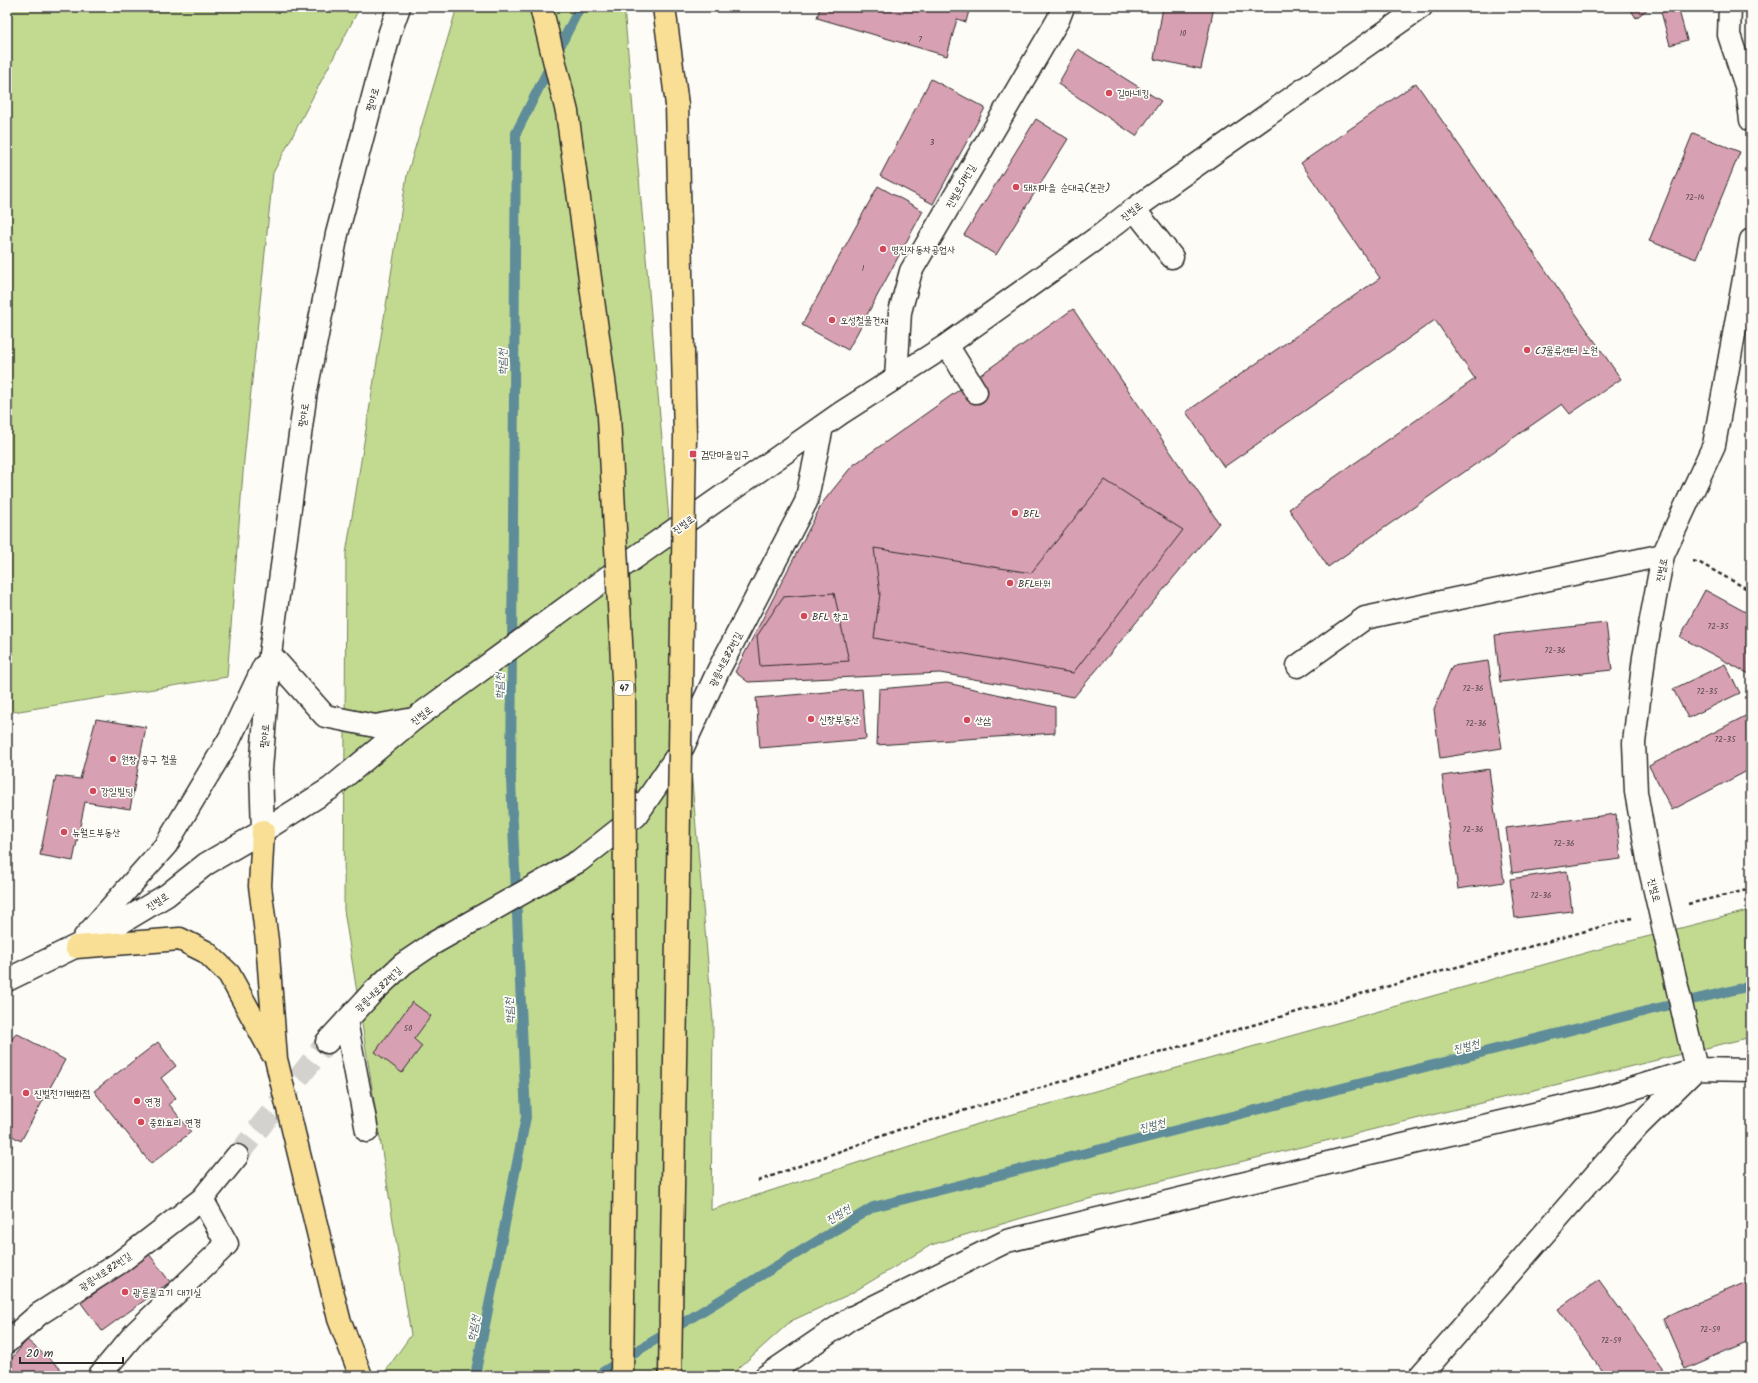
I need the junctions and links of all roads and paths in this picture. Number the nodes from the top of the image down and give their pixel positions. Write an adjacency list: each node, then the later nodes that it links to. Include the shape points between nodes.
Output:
1 (399, 7): 18 (street, 팔야로, via 335,242 306,391)
2 (541, 7): 38 (highway, 47, bridge, via 567,112 609,416 624,698 626,1071)
3 (664, 7): 39 (highway, bridge, via 677,105 685,435)
4 (1063, 7): 13 (street, 진벌로51번길, via 1058,20 911,271 900,312)
5 (1421, 7): 9 (street, 진벌로)
6 (1730, 7): 7 (street, via 1729,34)
7 (1749, 89): 8 (street)
8 (1751, 120)
9 (1134, 209): 11 (street); 12 (street, 진벌로)
10 (1751, 240): 16 (street, 진벌로, via 1714,445)
11 (1172, 258)
12 (947, 345): 13 (street, 진벌로); 14 (street)
13 (896, 378): 15 (street, 진벌로)
14 (976, 392)
15 (822, 427): 20 (street, 진벌로, via 623,566); 26 (street, 광릉내로82번길, via 806,502 718,671 683,747 636,816 579,861 434,943 403,964)
16 (1663, 555): 17 (path, via 1700,563); 19 (street, via 1365,618); 23 (street, 진벌로, via 1644,657 1634,743 1636,792)
17 (1751, 591)
18 (270, 654): 20 (street, via 325,716 374,726); 21 (street, 팔야로, via 261,770); 24 (street, via 230,738 166,845)
19 (1298, 666)
20 (414, 719): 21 (street, 진벌로, via 331,788)
21 (263, 831): 24 (street, 진벌로, via 206,864 167,895); 28 (highway, via 260,886)
22 (1751, 889): 23 (path)
23 (1660, 911): 29 (street, 진벌로); 33 (path, via 1306,1009 906,1128)
24 (76, 947): 25 (street, 진벌로); 28 (highway, via 180,939 206,952 229,974)
25 (7, 980)
26 (346, 1021): 27 (street, 광릉내로82번길); 31 (street)
27 (327, 1042)
28 (276, 1059): 37 (highway, via 339,1319)
29 (1696, 1070): 30 (street); 40 (street, via 1598,1099 1007,1241 851,1318); 41 (street, via 1638,1126)
30 (1751, 1070)
31 (367, 1131)
32 (237, 1156): 34 (street, 광릉내로82번길)
33 (758, 1181)
34 (202, 1198): 35 (street, 광릉내로82번길, via 119,1263 39,1314); 36 (street, via 227,1244 135,1333)
35 (7, 1342)
36 (99, 1376)
37 (361, 1376)
38 (622, 1376)
39 (670, 1376)
40 (766, 1376)
41 (1420, 1376)

